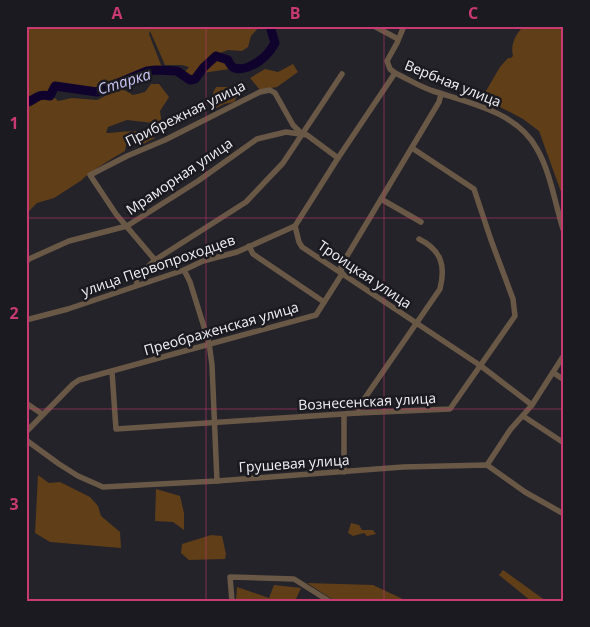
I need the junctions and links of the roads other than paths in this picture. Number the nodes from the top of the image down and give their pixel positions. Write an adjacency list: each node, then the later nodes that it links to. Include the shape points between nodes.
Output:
1 (374, 26): 3 (street)
2 (404, 26): 3 (street)
3 (398, 40): 5 (street, Вербная улица, via 387,61)
4 (342, 74): 7 (street)
5 (395, 74): 6 (street, Вербная улица); 9 (street)
6 (441, 94): 8 (street, Преображенская улица); 14 (street, Вербная улица, via 476,104 504,117 527,134 544,164)
7 (302, 134): 9 (street); 12 (street, Мраморная улица, via 286,132 257,139); 12 (street, Прибрежная улица, via 293,125 275,92 270,90 90,175); 18 (street, via 283,163 246,202)
8 (412, 148): 10 (street, Преображенская улица); 27 (street, Вознесенская улица, via 474,189 513,299 515,316)
9 (338, 158): 13 (street)
10 (381, 199): 11 (street); 20 (street, Преображенская улица, via 341,266)
11 (421, 222)
12 (127, 226): 17 (street, Мраморная улица, via 69,241); 18 (street)
13 (295, 226): 16 (street, улица Первопроходцев); 20 (street, Троицкая улица, via 302,247)
14 (564, 232)
15 (419, 239): 24 (street, via 430,245 441,260 443,277 440,289)
16 (249, 246): 19 (street, улица Первопроходцев); 22 (street, via 253,254)
17 (28, 260)
18 (155, 260): 21 (street, via 136,278)
19 (184, 270): 21 (street, улица Первопроходцев); 25 (street)
20 (342, 274): 22 (street, Преображенская улица); 24 (street, Троицкая улица)
21 (137, 285): 23 (street, улица Первопроходцев)
22 (324, 302): 25 (street, Преображенская улица, via 316,315)
23 (26, 320)
24 (416, 323): 27 (street, Троицкая улица); 33 (street, via 360,405)
25 (209, 343): 28 (street, Преображенская улица); 37 (street)
26 (564, 355): 29 (street)
27 (481, 366): 32 (street, Троицкая улица); 33 (street, Вознесенская улица, via 450,409)
28 (112, 372): 34 (street, Преображенская улица, via 79,380); 37 (street, Вознесенская улица, via 116,429)
29 (554, 373): 30 (street); 32 (street)
30 (564, 380)
31 (26, 402): 34 (street)
32 (532, 405): 36 (street)
33 (358, 413): 35 (street, Вознесенская улица)
34 (42, 414): 38 (street, Преображенская улица)
35 (344, 414): 37 (street, Вознесенская улица); 42 (street)
36 (523, 416): 40 (street); 41 (street)
37 (214, 423): 43 (street)
38 (26, 432)
39 (26, 440): 43 (street, Грушевая улица, via 78,476 102,487)
40 (564, 444)
41 (487, 465): 42 (street, Грушевая улица); 44 (street)
42 (344, 472): 43 (street, Грушевая улица)
43 (217, 481)
44 (564, 514)
45 (232, 601): 46 (street, via 230,577 294,579)
46 (329, 601)

